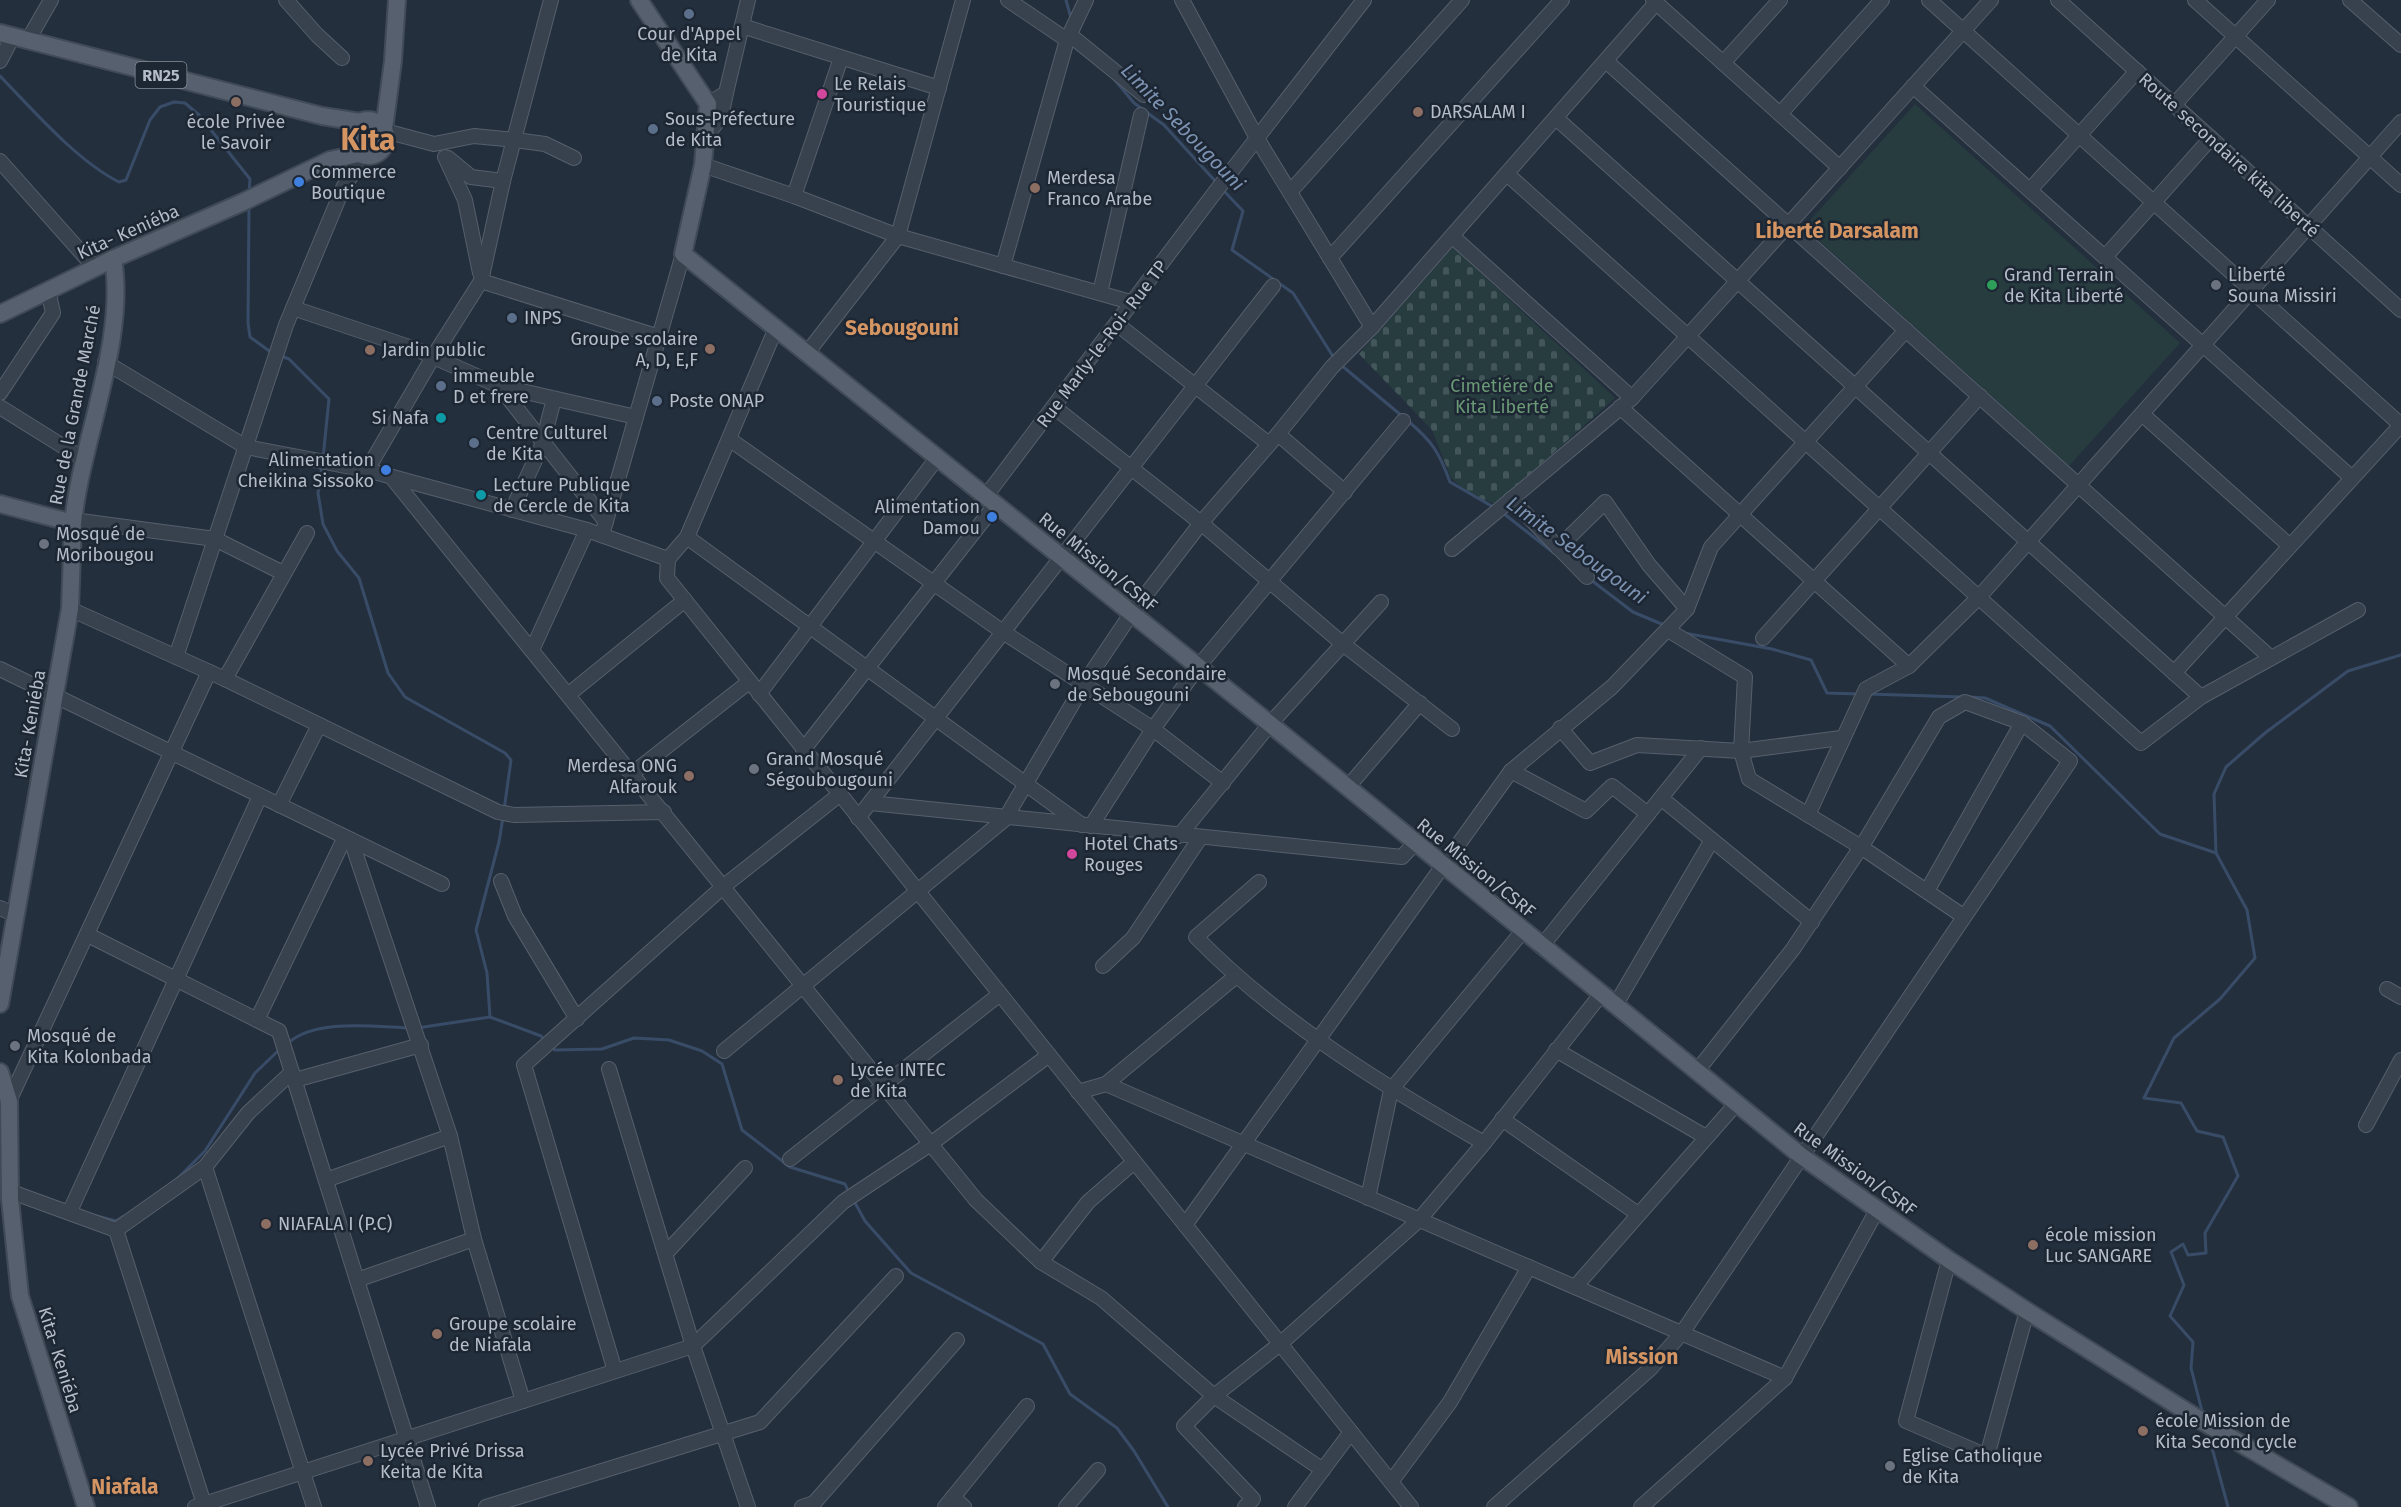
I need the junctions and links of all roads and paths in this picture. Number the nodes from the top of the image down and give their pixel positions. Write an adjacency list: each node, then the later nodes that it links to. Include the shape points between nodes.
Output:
1 (51, 0): 25 (street)
2 (286, 0): 29 (street)
3 (397, 0): 39 (main road)
4 (551, 0): 52 (street)
5 (639, 0): 40 (main road)
6 (963, 0): 36 (street)
7 (1008, 0): 27 (street)
8 (1086, 0): 27 (street)
9 (1364, 0): 53 (street)
10 (1462, 0): 66 (street)
11 (1563, 0): 75 (street)
12 (1882, 0): 42 (street)
13 (1929, 0): 24 (street)
14 (1991, 0): 24 (street)
15 (2058, 0): 34 (street, Route secondaire kita liberté)
16 (2195, 0): 26 (street)
17 (2268, 0): 26 (street)
18 (2350, 0): 28 (street)
19 (745, 1): 23 (street)
20 (1654, 2): 32 (street); 33 (street)
21 (1775, 2): 33 (street)
22 (1187, 3): 53 (street)
23 (742, 26): 30 (street); 37 (street)
24 (1963, 31): 35 (street); 49 (street)
25 (14, 36): 31 (street); 44 (main road, RN25)
26 (2236, 36): 41 (street); 57 (street)
27 (1069, 38): 38 (street); 77 (street)
28 (2401, 45)
29 (342, 58)
30 (841, 58): 36 (street); 67 (street)
31 (0, 61)
32 (1606, 61): 45 (street); 69 (street)
33 (1723, 63): 42 (street)
34 (2137, 71): 41 (street, Route secondaire kita liberté); 49 (street)
35 (1913, 86): 61 (street); 65 (street)
36 (939, 88): 71 (street)
37 (726, 93): 40 (street); 50 (street, via 721,117)
38 (1144, 95)
39 (388, 101): 46 (main road); 48 (main road)
40 (708, 104): 50 (main road)
41 (2174, 105): 51 (street, Route secondaire kita liberté)
42 (1780, 114): 61 (street)
43 (1141, 116): 84 (street)
44 (322, 117): 46 (main road, RN25); 55 (main road, RN25)
45 (1556, 118): 62 (street); 80 (street)
46 (363, 121): 48 (main road, via 376,122); 55 (main road, via 352,130)
47 (2401, 122): 57 (street)
48 (384, 130): 54 (street); 55 (main road, via 384,148 375,155)
49 (2079, 135): 65 (street); 68 (street)
50 (705, 138): 60 (main road)
51 (2211, 138): 68 (street); 70 (street, Route secondaire kita liberté)
52 (514, 140): 54 (street, via 474,136); 58 (street, via 545,144); 63 (street)
53 (1258, 140): 66 (street); 85 (street, Rue Marly-le-Roi- Rue TP)
54 (434, 144): 56 (street)
55 (357, 150): 76 (main road, Kita- Keniéba); 86 (street)
56 (446, 157): 63 (street, via 471,177); 79 (street, via 465,200)
57 (2370, 157): 64 (street); 70 (street)
58 (574, 158)
59 (0, 161): 78 (street)
60 (703, 165): 67 (street); 73 (main road)
61 (1839, 168): 69 (street)
62 (1507, 174): 72 (street); 93 (street)
63 (503, 181): 79 (street)
64 (2401, 185)
65 (2030, 190): 74 (street)
66 (1290, 192): 75 (street)
67 (794, 196): 71 (street)
68 (2154, 202): 74 (street); 83 (street)
69 (1788, 224): 80 (street); 92 (street)
70 (2308, 226): 83 (street); 87 (street, Route secondaire kita liberté)
71 (898, 236): 77 (street); 96 (street)
72 (1452, 236): 90 (street); 104 (street)
73 (683, 254): 91 (main road, Rue Mission/CSRF); 94 (street)
74 (2104, 257): 95 (street)
75 (1330, 258): 90 (street)
76 (113, 259): 78 (main road, Kita- Keniéba); 98 (main road, Rue de la Grande Marché, via 116,297)
77 (1003, 266): 84 (street)
78 (95, 268): 82 (main road, Kita- Keniéba)
79 (481, 281): 94 (street); 97 (street)
80 (1737, 281): 93 (street); 101 (street)
81 (1273, 286): 100 (street)
82 (48, 290): 88 (main road, Kita- Keniéba); 102 (street, via 53,312)
83 (2252, 290): 95 (street); 112 (street)
84 (1100, 293): 85 (street)
85 (1134, 303): 89 (street, Rue Marly-le-Roi- Rue TP)
86 (293, 308): 97 (street); 117 (street)
87 (2401, 310)
88 (0, 314)
89 (1117, 324): 100 (street); 107 (street, Rue Marly-le-Roi- Rue TP)
90 (1372, 327): 114 (street, via 1332,367)
91 (776, 328): 96 (main road, Rue Mission/CSRF); 113 (street)
92 (1906, 330): 101 (street); 103 (street)
93 (1688, 336): 104 (street); 115 (street)
94 (659, 337): 110 (street)
95 (2203, 345): 109 (street); 124 (street)
96 (807, 353): 119 (main road, Rue Mission/CSRF)
97 (433, 357): 99 (street); 122 (street)
98 (105, 362): 117 (street); 120 (main road, Rue de la Grande Marché)
99 (500, 386): 105 (street); 116 (street)
100 (1195, 386): 114 (street); 121 (street)
101 (1855, 387): 115 (street); 118 (street)
102 (0, 393)
103 (1980, 396): 118 (street); 125 (street)
104 (1632, 398): 108 (street)
105 (554, 399): 110 (street); 116 (street)
106 (0, 407): 120 (street)
107 (1054, 407): 121 (street); 128 (street, Rue Marly-le-Roi- Rue TP)
108 (1620, 407): 127 (street); 132 (street)
109 (2142, 414): 125 (street); 142 (street)
110 (636, 417): 135 (street)
111 (1403, 421): 126 (street)
112 (2401, 425): 124 (street)
113 (729, 439): 138 (street); 140 (street)
114 (1274, 439): 126 (street); 134 (street)
115 (1806, 442): 130 (street); 132 (street)
116 (542, 444): 131 (street); 135 (street)
117 (246, 447): 122 (street); 139 (street)
118 (1929, 453): 130 (street); 141 (street)
119 (937, 458): 128 (main road, Rue Mission/CSRF); 140 (street)
120 (85, 460): 133 (main road, Rue de la Grande Marché)
121 (1131, 468): 134 (street); 145 (street)
122 (367, 470): 123 (street)
123 (393, 478): 131 (street); 165 (street)
124 (2352, 478): 142 (street)
125 (2078, 485): 141 (street); 159 (street)
126 (1345, 492): 149 (street)
127 (1511, 499): 143 (street); 144 (street)
128 (991, 500): 145 (main road, Rue Mission/CSRF); 151 (street, Rue Marly-le-Roi- Rue TP)
129 (0, 504): 133 (main road)
130 (1880, 508): 150 (street); 152 (street)
131 (512, 510): 136 (street)
132 (1740, 514): 150 (street); 156 (street, via 1711,547)
133 (73, 522): 139 (street); 155 (main road, Kita- Keniéba)
134 (1201, 523): 149 (street); 158 (street)
135 (604, 529): 136 (street); 146 (street)
136 (587, 530): 165 (street)
137 (307, 533): 147 (street)
138 (687, 537): 146 (street); 160 (street)
139 (215, 539): 147 (street); 166 (street)
140 (875, 540): 151 (street); 160 (street)
141 (2028, 542): 152 (street); 173 (street)
142 (2290, 546): 159 (street)
143 (1558, 548): 148 (street); 156 (street, via 1605,502 1649,566)
144 (1452, 549)
145 (1061, 557): 158 (main road, Rue Mission/CSRF); 162 (street)
146 (668, 559): 153 (street, via 667,578)
147 (283, 573): 174 (street)
148 (1587, 577)
149 (1271, 581): 164 (street); 169 (street)
150 (1814, 581): 163 (street); 168 (street)
151 (935, 582): 162 (street); 171 (street, Rue Marly-le-Roi- Rue TP)
152 (1978, 597): 168 (street); 180 (street, via 2141,743)
153 (685, 600): 175 (street); 177 (street)
154 (1381, 602): 164 (street)
155 (70, 609): 166 (street); 179 (main road, Kita- Keniéba)
156 (1687, 609): 161 (street)
157 (2358, 610): 167 (street)
158 (1131, 614): 169 (main road, Rue Mission/CSRF); 176 (street)
159 (2226, 617): 167 (street); 173 (street)
160 (810, 627): 171 (street); 178 (street)
161 (1668, 630): 186 (street, via 1612,687); 192 (street, via 1744,677)
162 (1003, 632): 176 (street); 182 (street)
163 (1763, 638)
164 (1343, 644): 181 (street); 184 (street)
165 (532, 650): 177 (street)
166 (176, 657): 172 (street)
167 (2271, 658): 180 (street)
168 (1909, 666): 189 (street, via 1866,689)
169 (1198, 668): 184 (main road, Rue Mission/CSRF); 187 (street)
170 (0, 669): 179 (street)
171 (867, 669): 182 (street); 191 (street, Rue Marly-le-Roi- Rue TP)
172 (209, 672): 174 (street); 193 (street)
173 (2174, 673): 180 (street)
174 (225, 679): 185 (street)
175 (749, 681): 178 (street); 195 (street)
176 (1084, 684): 187 (street); 196 (street)
177 (569, 694): 195 (street)
178 (759, 694): 191 (street)
179 (55, 696): 193 (street); 224 (main road, Kita- Keniéba)
180 (2201, 697)
181 (1420, 703): 188 (street); 198 (street)
182 (936, 718): 196 (street); 202 (street)
183 (2022, 723): 215 (street, via 1965,702 1939,717); 222 (street); 225 (street, via 2070,761)
184 (1270, 724): 197 (street); 198 (main road, Rue Mission/CSRF)
185 (319, 725): 203 (street); 204 (street, via 498,812)
186 (1560, 728): 190 (street, via 1590,763 1637,745); 194 (street)
187 (1153, 729): 197 (street); 209 (street)
188 (1452, 729)
189 (1841, 738): 192 (street); 206 (street)
190 (1701, 748): 192 (street); 201 (street)
191 (803, 750): 199 (street)
192 (1741, 751): 206 (street, via 1749,779)
193 (171, 753): 200 (street); 228 (street)
194 (1511, 771): 205 (street, via 1586,811 1612,786); 216 (street)
195 (633, 773): 204 (street)
196 (1027, 783): 208 (street); 209 (street)
197 (1223, 783): 210 (street)
198 (1347, 788): 214 (main road, Rue Mission/CSRF)
199 (840, 795): 207 (street); 220 (street)
200 (260, 796): 203 (street); 232 (street)
201 (1661, 798): 205 (street); 213 (street)
202 (870, 803): 207 (street); 208 (street)
203 (279, 805): 211 (street)
204 (664, 812): 220 (street)
205 (1648, 813): 229 (street)
206 (1808, 815): 215 (street)
207 (858, 818): 221 (street)
208 (1005, 819): 209 (street); 221 (street)
209 (1086, 825): 210 (street)
210 (1179, 836): 212 (street)
211 (348, 838): 219 (street); 241 (street); 243 (street)
212 (1200, 838): 214 (street, via 1402,857); 230 (street, via 1133,938)
213 (1712, 840): 226 (street); 239 (street)
214 (1414, 844): 216 (main road, Rue Mission/CSRF)
215 (1861, 847): 222 (street); 226 (street)
216 (1441, 866): 227 (main road, Rue Mission/CSRF); 242 (street)
217 (501, 881): 240 (street, via 515,916)
218 (1259, 882): 231 (street, via 1196,937)
219 (442, 884)
220 (724, 886): 233 (street); 240 (street)
221 (917, 891): 233 (street); 236 (street)
222 (1927, 891): 225 (street)
223 (0, 908): 224 (street)
224 (16, 915): 238 (main road, Kita- Keniéba)
225 (1963, 916): 264 (street)
226 (1812, 922): 249 (street)
227 (1522, 932): 229 (main road, Rue Mission/CSRF); 254 (street)
228 (88, 935): 232 (street); 253 (street)
229 (1541, 947): 235 (main road, Rue Mission/CSRF)
230 (1103, 966)
231 (1235, 977): 242 (street); 252 (street)
232 (176, 979): 241 (street); 273 (street)
233 (804, 986): 245 (street); 251 (street)
234 (2387, 989): 237 (street)
235 (1602, 993): 239 (main road, Rue Mission/CSRF); 244 (street)
236 (1000, 994): 246 (street); 251 (street)
237 (2401, 997)
238 (0, 1004)
239 (1616, 1005): 249 (main road, Rue Mission/CSRF)
240 (577, 1018): 291 (street, via 524,1065)
241 (257, 1020): 250 (street, via 279,1031)
242 (1319, 1038): 254 (street); 263 (street)
243 (421, 1045): 250 (street); 259 (street)
244 (1556, 1050): 257 (street); 260 (street)
245 (724, 1052)
246 (1049, 1056): 255 (street); 261 (street)
247 (2401, 1060): 258 (street)
248 (609, 1069): 279 (street)
249 (1697, 1071): 256 (main road, Rue Mission/CSRF)
250 (293, 1076): 267 (street, via 248,1113); 269 (street)
251 (884, 1084): 261 (street); 265 (street)
252 (1106, 1084): 255 (street); 263 (street)
253 (4, 1088): 270 (main road)
254 (1390, 1090): 262 (street); 271 (street)
255 (1078, 1092): 266 (street)
256 (1736, 1104): 260 (street); 264 (main road, Rue Mission/CSRF)
257 (1502, 1119): 262 (street); 274 (street)
258 (2366, 1125)
259 (450, 1136): 269 (street); 278 (street)
260 (1706, 1137): 274 (street)
261 (932, 1143): 281 (street, via 976,1200); 290 (street, via 843,1202)
262 (1484, 1143): 275 (street)
263 (1245, 1144): 271 (street); 276 (street)
264 (1800, 1155): 272 (main road, Rue Mission/CSRF); 287 (street)
265 (790, 1159)
266 (1134, 1162): 276 (street); 281 (street, via 1088,1202)
267 (205, 1167): 277 (street); 301 (street)
268 (745, 1168): 279 (street)
269 (326, 1180): 284 (street)
270 (9, 1195): 273 (street); 306 (main road, Kita- Keniéba, via 20,1296)
271 (1368, 1198): 275 (street)
272 (1877, 1210): 280 (main road, Rue Mission/CSRF); 292 (street)
273 (70, 1211): 277 (street)
274 (1638, 1214): 285 (street)
275 (1419, 1220): 282 (street); 289 (street)
276 (1185, 1225): 289 (street)
277 (116, 1230): 305 (street)
278 (474, 1239): 284 (street); 294 (street)
279 (666, 1253): 290 (street)
280 (1949, 1260): 286 (main road, Rue Mission/CSRF); 286 (street, via 1906,1421 1987,1456)
281 (1041, 1262): 293 (street, via 1101,1298)
282 (1528, 1267): 285 (street); 302 (street, via 1450,1402)
283 (896, 1276): 297 (street, via 760,1422)
284 (357, 1280): 298 (street)
285 (1575, 1287): 287 (street)
286 (2027, 1311): 319 (main road, Rue Mission/CSRF, via 2197,1418)
287 (1682, 1334): 292 (street); 317 (street, via 1650,1369)
288 (957, 1340): 311 (street, via 814,1503)
289 (1280, 1344): 293 (street); 296 (street)
290 (693, 1346): 291 (street); 297 (street)
291 (615, 1371): 294 (street)
292 (1785, 1378): 318 (street)
293 (1215, 1396): 300 (street); 304 (street, via 1184,1426)
294 (523, 1401): 298 (street)
295 (1028, 1406): 303 (street)
296 (1351, 1432): 300 (street); 302 (street)
297 (723, 1433): 309 (street); 310 (street)
298 (407, 1438): 301 (street); 308 (street)
299 (1098, 1470): 313 (street)
300 (1323, 1470): 315 (street)
301 (302, 1472): 305 (street); 307 (street)
302 (1391, 1482): 316 (street)
303 (949, 1502): 312 (street)
304 (1249, 1503): 314 (street)
305 (201, 1506)
306 (86, 1507)
307 (314, 1507)
308 (428, 1507)
309 (486, 1507)
310 (748, 1507)
311 (802, 1507)
312 (964, 1507)
313 (1066, 1507)
314 (1266, 1507)
315 (1295, 1507)
316 (1411, 1507)
317 (1494, 1507)
318 (1641, 1507)
319 (2349, 1507)

